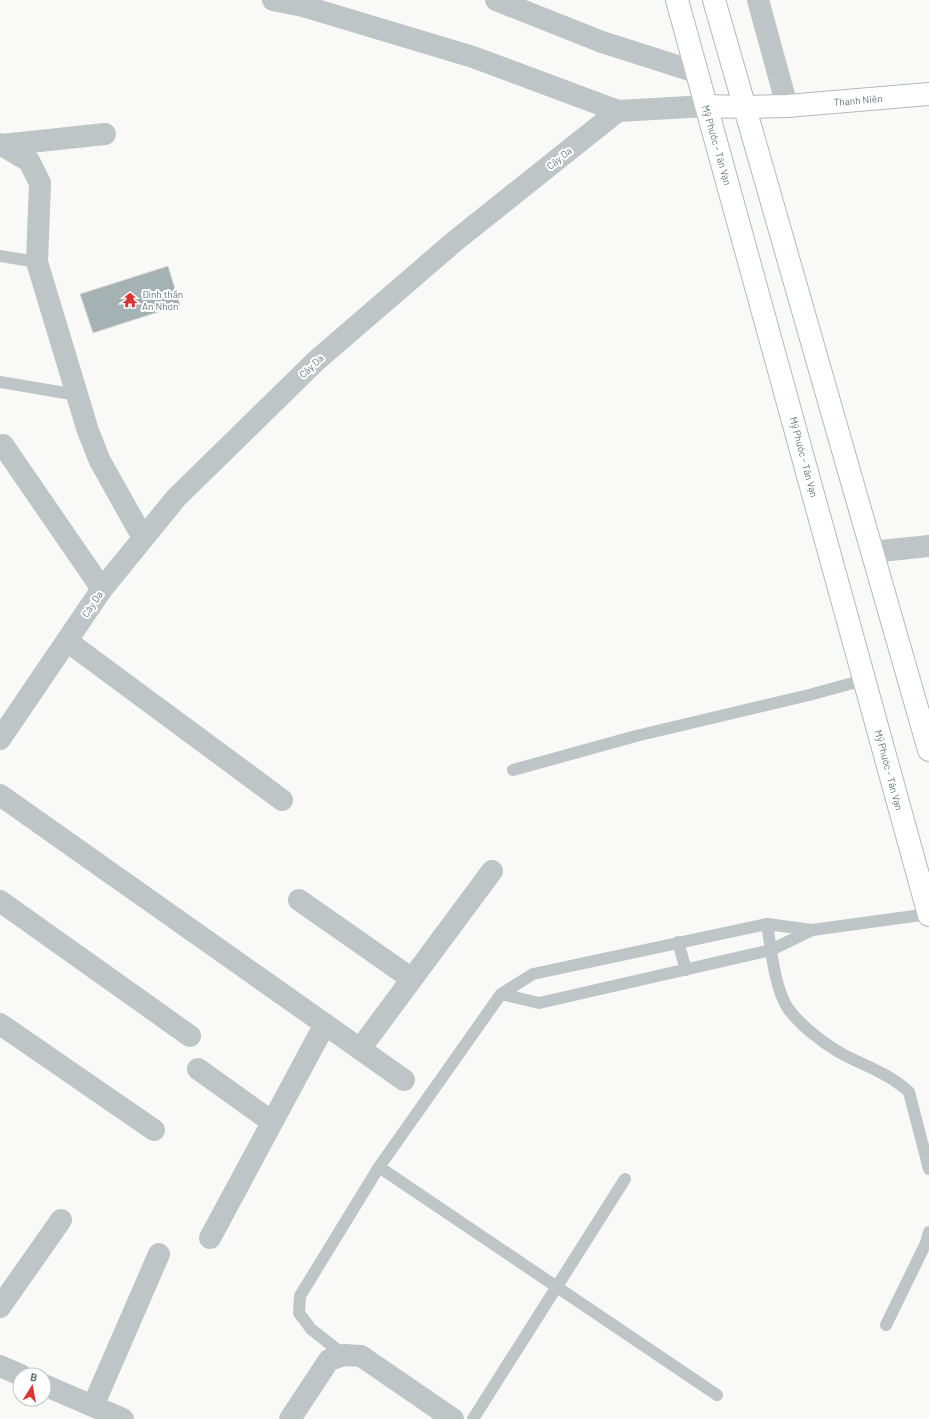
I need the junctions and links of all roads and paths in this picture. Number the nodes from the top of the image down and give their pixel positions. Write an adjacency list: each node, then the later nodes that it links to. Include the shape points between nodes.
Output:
1 (273, 0): 11 (street, via 304,6 473,57)
2 (496, 0): 6 (street, via 602,42)
3 (677, 0): 6 (main road, Mỹ Phước - Tân Vạn)
4 (714, 0): 10 (main road)
5 (758, 0): 9 (street)
6 (696, 72): 8 (main road, Mỹ Phước - Tân Vạn)
7 (929, 94): 9 (main road, Thanh Niên)
8 (706, 106): 10 (main road); 11 (street); 24 (main road, Mỹ Phước - Tân Vạn)
9 (787, 106): 10 (main road)
10 (745, 107): 21 (main road)
11 (618, 111): 19 (street, Cây Da, via 455,241 317,360 176,498)
12 (105, 134): 13 (street)
13 (1, 145): 15 (street, via 29,161 40,183)
14 (0, 256): 15 (lane)
15 (37, 262): 17 (street)
16 (0, 382): 17 (lane)
17 (77, 395): 19 (street, via 100,461)
18 (3, 445): 22 (street)
19 (143, 538): 22 (street, Cây Da)
20 (929, 546): 21 (street)
21 (872, 552): 26 (main road)
22 (102, 589): 23 (street, Cây Da)
23 (67, 641): 25 (street, Cây Da); 29 (street)
24 (864, 680): 27 (lane, via 636,736); 33 (main road, Mỹ Phước - Tân Vạn)
25 (0, 739)
26 (929, 750)
27 (513, 770)
28 (0, 795): 42 (street)
29 (282, 800)
30 (492, 871): 39 (street)
31 (299, 900): 39 (street)
32 (0, 901): 43 (street)
33 (929, 915): 35 (lane)
34 (767, 924): 35 (lane); 36 (lane); 37 (lane)
35 (812, 930): 37 (lane)
36 (678, 942): 38 (lane); 40 (lane, via 533,974)
37 (771, 950): 38 (lane); 50 (lane, via 780,992 788,1007 811,1032 842,1054 900,1084 909,1092)
38 (686, 970): 40 (lane, via 540,1003)
39 (412, 980): 44 (street)
40 (502, 994): 49 (lane)
41 (0, 1024): 48 (street)
42 (325, 1024): 44 (street); 47 (street)
43 (190, 1036)
44 (360, 1049): 46 (street)
45 (198, 1069): 47 (street)
46 (404, 1080)
47 (272, 1122): 54 (street)
48 (154, 1130)
49 (380, 1166): 56 (lane); 59 (lane, via 300,1296 299,1313 311,1330)
50 (929, 1169)
51 (625, 1180): 56 (lane)
52 (61, 1220): 57 (street)
53 (929, 1232): 58 (lane)
54 (210, 1238)
55 (159, 1254): 64 (street)
56 (558, 1287): 63 (lane); 68 (lane)
57 (0, 1307)
58 (886, 1325)
59 (344, 1355): 66 (street, via 329,1360); 67 (street, via 361,1356)
60 (0, 1366): 61 (street)
61 (12, 1371)
62 (52, 1388): 64 (street)
63 (717, 1395)
64 (93, 1406): 65 (street)
65 (123, 1419)
66 (290, 1419)
67 (453, 1419)
68 (473, 1419)

